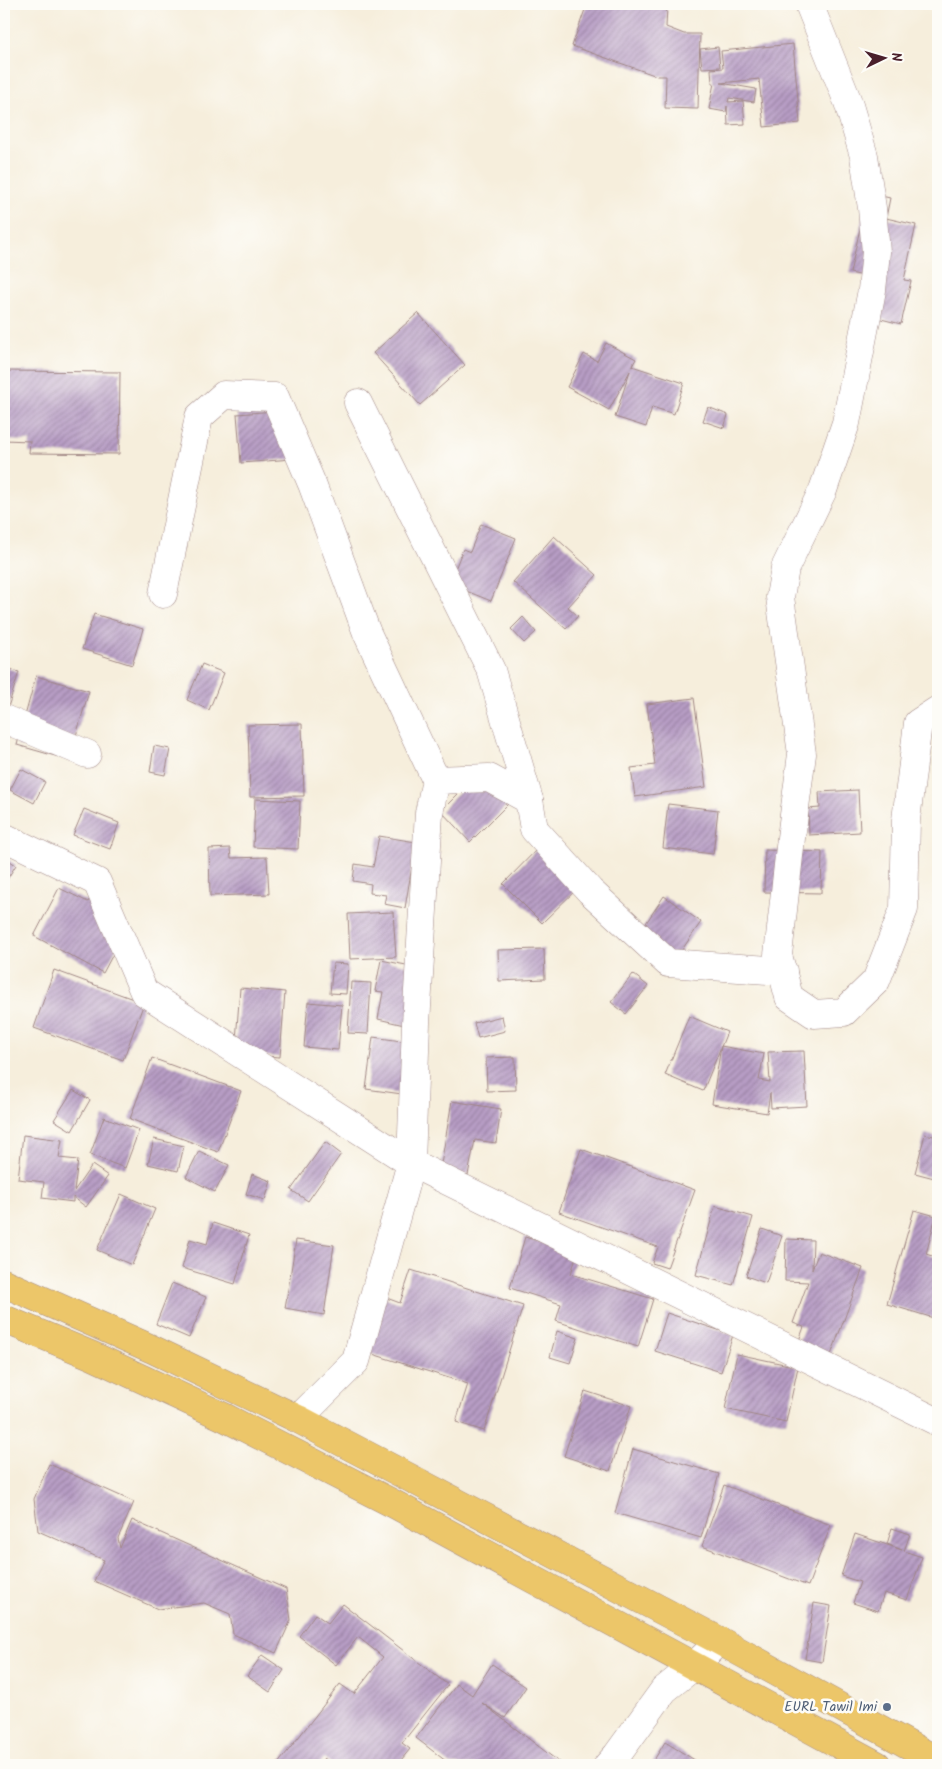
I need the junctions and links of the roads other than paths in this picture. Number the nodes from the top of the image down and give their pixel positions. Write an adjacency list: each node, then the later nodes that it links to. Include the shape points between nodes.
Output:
1 (809, 4): 10 (street, via 848,102 864,156 876,252 872,290 846,423 823,490 785,568 780,597 802,754 778,955)
2 (358, 403): 8 (street, via 490,670)
3 (163, 594): 7 (street, via 199,417 224,395 275,397 312,484 367,633)
4 (938, 710): 10 (street, via 918,723 906,820 904,909 876,982 844,1012 814,1014 789,997)
5 (4, 719): 6 (street)
6 (87, 754)
7 (436, 780): 8 (street, via 489,778); 11 (street, via 428,823)
8 (529, 800): 10 (street, via 534,829 590,891 668,963)
9 (4, 837): 11 (street, via 97,882 144,992)
10 (783, 971)
11 (411, 1163): 14 (street, via 356,1361); 15 (street)
12 (4, 1283): 14 (main road, via 152,1348)
13 (4, 1319): 17 (main road, via 224,1417 394,1504)
14 (298, 1419): 16 (main road)
15 (938, 1422)
16 (720, 1641): 17 (street); 18 (main road)
17 (694, 1666): 19 (street, via 664,1690); 20 (main road)
18 (938, 1761)
19 (608, 1765)
20 (878, 1765)

